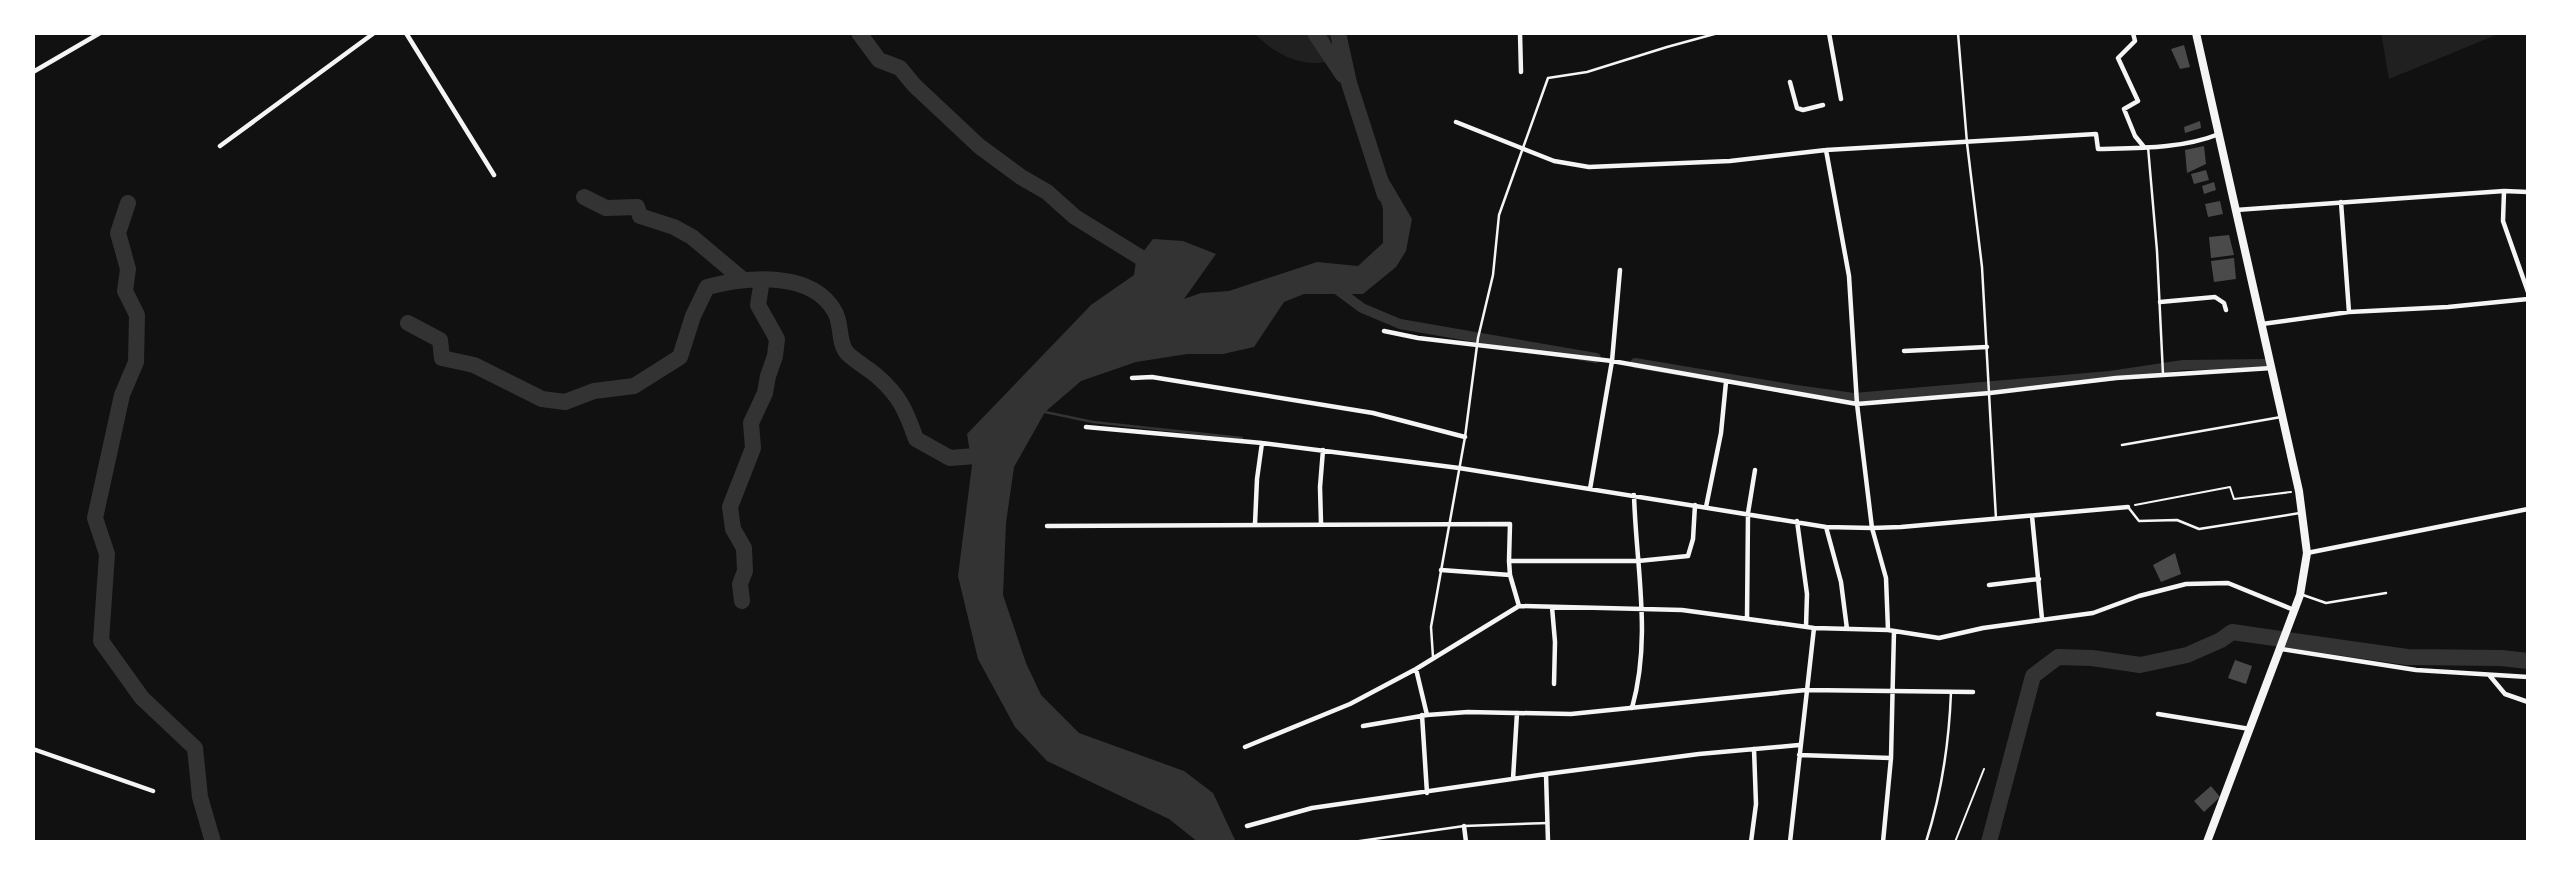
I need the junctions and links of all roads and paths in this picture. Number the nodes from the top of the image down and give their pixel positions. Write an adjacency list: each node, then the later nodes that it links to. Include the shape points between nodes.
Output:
1 (100, 33): 10 (street)
2 (374, 33): 18 (street)
3 (406, 33): 22 (street)
4 (1520, 33): 11 (street)
5 (1718, 33): 19 (lane, via 1587,72 1548,78)
6 (1829, 33): 13 (street)
7 (1958, 33): 17 (lane)
8 (2133, 33): 20 (street, via 2135,41 2118,58 2138,101 2124,109 2135,136)
9 (2196, 33): 16 (main road)
10 (33, 72)
11 (1521, 72)
12 (1790, 82): 14 (street, via 1797,108)
13 (1841, 99)
14 (1823, 105)
15 (1456, 121): 19 (street)
16 (2220, 134): 20 (street); 26 (main road)
17 (1967, 142): 20 (street, via 2096,134 2098,149); 21 (street); 36 (lane)
18 (220, 146)
19 (1522, 147): 21 (street, via 1555,161 1588,167 1730,161); 35 (lane, via 1499,215 1493,275)
20 (2146, 147): 30 (lane)
21 (1826, 150): 44 (street, via 1849,276)
22 (494, 175)
23 (2504, 191): 24 (street); 25 (street); 28 (street, via 2503,221)
24 (2528, 192)
25 (2341, 202): 26 (street); 32 (street)
26 (2236, 210): 33 (main road)
27 (1620, 270): 38 (street)
28 (2528, 292)
29 (2528, 299): 32 (street)
30 (2160, 302): 31 (street, via 2216,297); 40 (lane)
31 (2226, 310)
32 (2349, 312): 33 (street)
33 (2262, 324): 39 (main road)
34 (1384, 331): 35 (street)
35 (1478, 345): 38 (street); 47 (lane)
36 (1987, 347): 37 (street); 43 (lane)
37 (1904, 351)
38 (1612, 362): 42 (street); 53 (street)
39 (2273, 368): 40 (street); 45 (main road)
40 (2163, 374): 43 (street)
41 (1132, 378): 47 (street, via 1152,377 1373,413)
42 (1726, 382): 44 (street); 57 (street)
43 (1990, 393): 44 (street); 63 (lane)
44 (1857, 404): 70 (street)
45 (2284, 416): 49 (lane); 54 (main road)
46 (1086, 427): 48 (street)
47 (1465, 437): 51 (lane)
48 (1262, 443): 50 (street); 67 (street)
49 (2122, 445)
50 (1323, 450): 51 (street); 65 (street)
51 (1459, 468): 53 (street); 66 (lane)
52 (1755, 470): 60 (street)
53 (1591, 489): 55 (street)
54 (2299, 491): 58 (path, via 2234,499 2230,487); 61 (main road)
55 (1634, 495): 56 (street); 73 (street)
56 (1695, 505): 57 (street); 73 (street, via 1688,556)
57 (1706, 507): 60 (street)
58 (2128, 507): 61 (lane, via 2139,521 2177,520 2199,529); 62 (street)
59 (2528, 509): 71 (street)
60 (1748, 513): 64 (street); 84 (street)
61 (2303, 513): 71 (main road)
62 (2032, 516): 63 (street); 76 (street)
63 (1996, 519): 70 (street)
64 (1797, 521): 69 (street); 86 (street, via 1807,594)
65 (1321, 523): 66 (street); 67 (street)
66 (1450, 523): 72 (street, via 1510,524); 74 (lane)
67 (1255, 524): 68 (street)
68 (1046, 526)
69 (1826, 527): 70 (street); 88 (street, via 1841,582)
70 (1872, 528): 89 (street, via 1886,578)
71 (2307, 553): 79 (main road)
72 (1509, 561): 73 (street); 75 (street)
73 (1638, 561): 82 (street)
74 (1441, 569): 75 (street); 91 (lane, via 1431,627)
75 (1510, 575): 80 (street)
76 (2039, 579): 77 (street); 85 (street)
77 (1989, 585)
78 (2386, 593): 79 (lane, via 2326,603)
79 (2300, 594): 83 (main road)
80 (1519, 606): 81 (street); 91 (street)
81 (1552, 607): 82 (street); 95 (street)
82 (1643, 609): 84 (street); 101 (street, via 1641,666)
83 (2294, 610): 85 (street, via 2228,583 2186,584 2093,613); 90 (main road)
84 (1747, 619): 86 (street)
85 (2042, 619): 89 (street, via 1939,638)
86 (1806, 627): 87 (street)
87 (1814, 628): 88 (street); 96 (street)
88 (1847, 629): 89 (street)
89 (1891, 631): 97 (street)
90 (2280, 649): 93 (street, via 2416,670); 106 (main road)
91 (1433, 659): 92 (street)
92 (1416, 669): 104 (street); 108 (street, via 1350,704)
93 (2489, 675): 94 (street); 100 (street, via 2505,694)
94 (2528, 677)
95 (1554, 684)
96 (1806, 690): 97 (street); 101 (street); 107 (street)
97 (1892, 690): 98 (street); 112 (street)
98 (1951, 692): 99 (street); 127 (lane, via 1947,755)
99 (1973, 692)
100 (2528, 702)
101 (1632, 708): 102 (street)
102 (1517, 713): 104 (street); 115 (street)
103 (2158, 714): 106 (street)
104 (1424, 715): 105 (street); 117 (street)
105 (1363, 726)
106 (2250, 729): 129 (main road)
107 (1799, 745): 110 (street); 111 (street)
108 (1245, 747)
109 (33, 749): 116 (street)
110 (1754, 749): 114 (street); 124 (street, via 1756,804)
111 (1799, 755): 112 (street); 125 (street)
112 (1891, 758): 126 (street)
113 (1984, 769): 128 (path)
114 (1546, 774): 115 (street); 118 (street)
115 (1513, 779): 117 (street)
116 (153, 791)
117 (1427, 793): 119 (street, via 1312,808)
118 (1548, 823): 120 (lane); 123 (street)
119 (1247, 826)
120 (1464, 826): 121 (lane); 122 (street)
121 (1353, 842)
122 (1466, 842)
123 (1548, 842)
124 (1751, 842)
125 (1790, 842)
126 (1883, 842)
127 (1926, 842)
128 (1955, 842)
129 (2207, 842)

